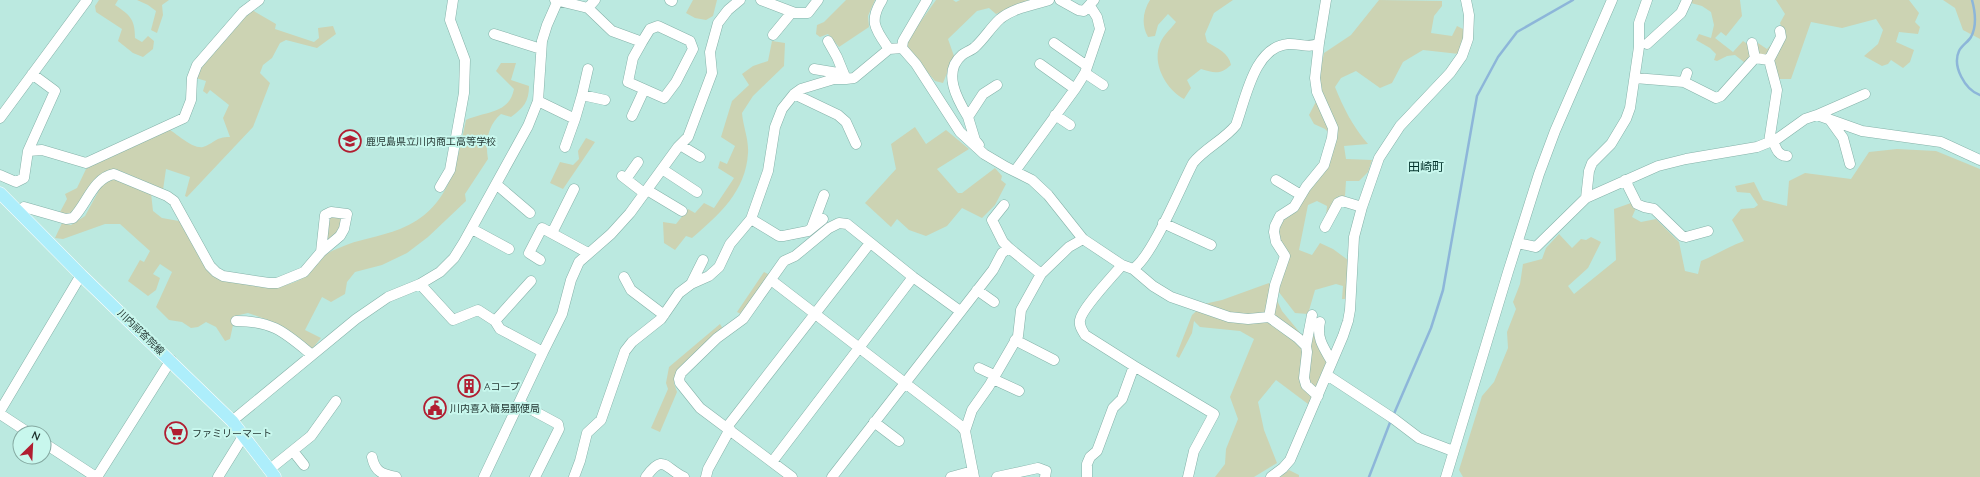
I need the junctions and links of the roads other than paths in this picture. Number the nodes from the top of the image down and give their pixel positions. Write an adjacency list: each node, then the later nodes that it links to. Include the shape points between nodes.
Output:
1 (86, 0): 40 (street)
2 (258, 0): 64 (street, via 243,12 198,65 192,78 191,100 184,118 86,163 42,150)
3 (453, 0): 77 (street, via 450,20 466,60 464,93 450,170)
4 (557, 0): 19 (street); 32 (street)
5 (595, 0): 19 (street)
6 (740, 0): 62 (street, via 718,23 710,52 712,73 694,125)
7 (761, 0): 20 (street)
8 (818, 0): 20 (street, via 808,12)
9 (882, 0): 33 (street, via 875,11 874,20)
10 (927, 0): 30 (street, via 903,41)
11 (1049, 0): 55 (street, via 1011,12 1000,19 975,48 961,56 955,64 952,76 954,92)
12 (1060, 0): 18 (street, via 1084,11)
13 (1326, 0): 27 (street)
14 (1466, 0): 86 (street, via 1469,15 1468,39 1462,56 1450,73 1391,138 1379,158)
15 (1612, 0): 100 (street, via 1555,131)
16 (1647, 0): 28 (street, via 1639,23)
17 (1687, 0): 28 (street, via 1681,13)
18 (1092, 3): 39 (street, via 1100,29)
19 (588, 8): 25 (street, via 612,31)
20 (792, 12): 23 (street)
21 (1780, 31): 35 (street, via 1781,37)
22 (494, 34): 32 (street)
23 (773, 35)
24 (828, 41): 41 (street)
25 (642, 42): 46 (street, via 633,58 628,82); 46 (street, via 650,29 658,26 690,41 693,49 676,82 664,98)
26 (1054, 43): 39 (street)
27 (1319, 43): 82 (street, via 1315,78 1317,92 1333,128 1332,138 1324,166); 92 (street, via 1314,46 1289,44 1274,47 1265,54 1258,63 1236,125 1230,134 1199,155 1193,163)
28 (1643, 43): 31 (street); 42 (street)
29 (1752, 43): 34 (street)
30 (902, 48): 33 (street); 65 (street, via 916,64 960,132)
31 (1658, 48)
32 (541, 49): 51 (street)
33 (889, 49): 41 (street, via 854,78)
34 (1755, 58): 35 (street); 42 (street, via 1721,96 1716,98 1686,78)
35 (1769, 60): 60 (street, via 1777,90)
36 (1040, 64): 45 (street)
37 (588, 69): 49 (street)
38 (814, 69): 41 (street)
39 (1086, 69): 44 (street); 45 (street)
40 (32, 74): 56 (street); 64 (street, via 55,91)
41 (845, 77): 47 (street, via 801,89)
42 (1635, 78): 84 (street, via 1626,119 1611,144 1590,167)
43 (997, 85): 55 (street, via 983,94)
44 (1103, 85)
45 (1075, 89): 52 (street)
46 (644, 90): 54 (street)
47 (794, 94): 61 (street, via 838,115 846,122); 90 (street, via 782,109 775,128 768,171)
48 (1865, 94): 53 (street)
49 (582, 95): 50 (street); 57 (street)
50 (605, 100)
51 (538, 101): 57 (street); 76 (street, via 528,126)
52 (1055, 115): 59 (street); 72 (street)
53 (1817, 115): 58 (street); 60 (street, via 1805,119)
54 (632, 116)
55 (968, 117): 65 (street, via 975,140)
56 (0, 118)
57 (575, 119): 63 (street)
58 (1830, 120): 68 (street, via 1862,131 1941,142); 70 (street, via 1843,138)
59 (1070, 125)
60 (1771, 142): 67 (street, via 1780,155); 75 (street, via 1658,166)
61 (856, 144)
62 (680, 145): 66 (street); 71 (street)
63 (564, 147)
64 (28, 151): 73 (street, via 24,178 16,182)
65 (984, 154): 72 (street)
66 (700, 156)
67 (1787, 156)
68 (1980, 160)
69 (638, 162): 79 (street, via 624,177)
70 (1850, 164)
71 (662, 169): 79 (street); 80 (street)
72 (1015, 171): 98 (street, via 1032,180 1048,195)
73 (0, 175)
74 (1280, 180): 82 (street)
75 (1625, 180): 84 (street); 96 (street, via 1638,204 1654,209 1682,236)
76 (496, 184): 89 (street); 95 (street)
77 (440, 187)
78 (574, 189): 97 (street)
79 (646, 191): 87 (street); 105 (street, via 611,234)
80 (697, 192)
81 (0, 193): 88 (main road, 川内祁答院線)
82 (1302, 193): 123 (street, via 1294,207 1280,216 1275,226 1276,242 1284,256)
83 (824, 195): 94 (street)
84 (1586, 198): 100 (street, via 1536,247)
85 (1004, 205): 102 (street, via 992,220 1003,242)
86 (1362, 207): 93 (street, via 1342,201 1338,203); 133 (street, via 1353,246 1350,310)
87 (682, 211)
88 (19, 212): 104 (street, via 24,207 66,219 73,218 100,180 114,174 174,201 210,266 222,276 277,283 304,272); 111 (main road, 川内祁答院線)
89 (530, 213)
90 (752, 219): 94 (street, via 779,236); 117 (street, via 730,244 719,267 709,276)
91 (823, 219): 94 (street)
92 (1163, 223): 101 (street); 109 (street, via 1139,265)
93 (1325, 227)
94 (812, 228)
95 (472, 229): 103 (street); 116 (street, via 454,258 440,272)
96 (1708, 231)
97 (552, 233): 105 (street); 106 (street, via 542,228 529,253)
98 (1083, 239): 108 (street); 110 (street, via 1069,247)
99 (870, 243): 113 (street); 114 (street, via 847,224 839,223 795,256 784,261); 121 (street)
100 (1517, 243): 153 (street)
101 (1211, 245)
102 (1009, 248): 110 (street); 118 (street, via 1002,253 993,270)
103 (509, 249)
104 (321, 252)
105 (588, 253): 129 (street, via 579,262 571,280 562,314)
106 (540, 260)
107 (703, 260): 117 (street)
108 (1122, 265): 109 (street); 134 (street, via 1085,309 1080,326 1085,335)
109 (1133, 269): 123 (street, via 1171,297 1230,317)
110 (1042, 274): 126 (street, via 1021,310 1018,336)
111 (81, 275): 131 (main road, 川内祁答院線); 143 (street)
112 (624, 277): 122 (street, via 631,290)
113 (913, 277): 120 (street); 128 (street)
114 (771, 280): 121 (street); 147 (street, via 743,319 717,338 681,373 679,379 700,408)
115 (531, 281): 125 (street)
116 (420, 284): 125 (street, via 453,320 478,310); 130 (street, via 375,306)
117 (690, 284): 122 (street, via 679,294)
118 (977, 290): 119 (street); 120 (street)
119 (994, 302)
120 (960, 311): 138 (street)
121 (814, 313): 128 (street); 147 (street)
122 (664, 315): 165 (street, via 625,351 601,420 587,433)
123 (1269, 317): 127 (street)
124 (236, 321): 130 (street, via 255,321 282,331)
125 (495, 321): 129 (street, via 500,329)
126 (1015, 340): 132 (street); 137 (street)
127 (1306, 346): 133 (street, via 1316,319 1317,333); 140 (street, via 1304,378 1306,385)
128 (860, 348): 138 (street); 155 (street)
129 (543, 352): 142 (street)
130 (312, 356): 144 (street)
131 (171, 360): 144 (main road, 川内祁答院線); 160 (street)
132 (1054, 360)
133 (1332, 362): 136 (street)
134 (1134, 366): 174 (street, via 1122,399 1113,408 1097,451 1087,464); 175 (street, via 1214,414 1194,451)
135 (979, 368): 137 (street)
136 (1327, 375): 140 (street); 153 (street, via 1419,438)
137 (994, 377): 139 (street); 148 (street, via 972,410)
138 (904, 383): 145 (street); 148 (street)
139 (1019, 391)
140 (1318, 396): 176 (street, via 1290,460)
141 (336, 401): 152 (street, via 311,436)
142 (519, 403): 163 (street); 164 (street, via 558,424 559,429)
143 (0, 413): 146 (street)
144 (232, 421): 149 (main road, 川内祁答院線)
145 (874, 422): 150 (street); 170 (street)
146 (17, 425)
147 (729, 428): 155 (street); 168 (street)
148 (965, 431): 158 (street)
149 (244, 435): 157 (main road, 川内祁答院線); 161 (street)
150 (899, 441)
151 (52, 448): 160 (street)
152 (293, 451): 156 (street); 157 (street)
153 (1453, 451): 159 (street)
154 (372, 457): 162 (street, via 374,468)
155 (772, 462): 169 (street)
156 (304, 465)
157 (273, 473)
158 (974, 474): 171 (street)
159 (1450, 476)
160 (96, 477)
161 (218, 477)
162 (396, 477)
163 (484, 477)
164 (535, 477)
165 (574, 477)
166 (646, 477): 167 (street, via 660,464 666,464)
167 (684, 477)
168 (706, 477)
169 (792, 477)
170 (832, 477)
171 (951, 477)
172 (997, 477): 173 (street, via 1038,468 1046,472)
173 (1045, 477)
174 (1087, 477)
175 (1188, 477)
176 (1271, 477)

